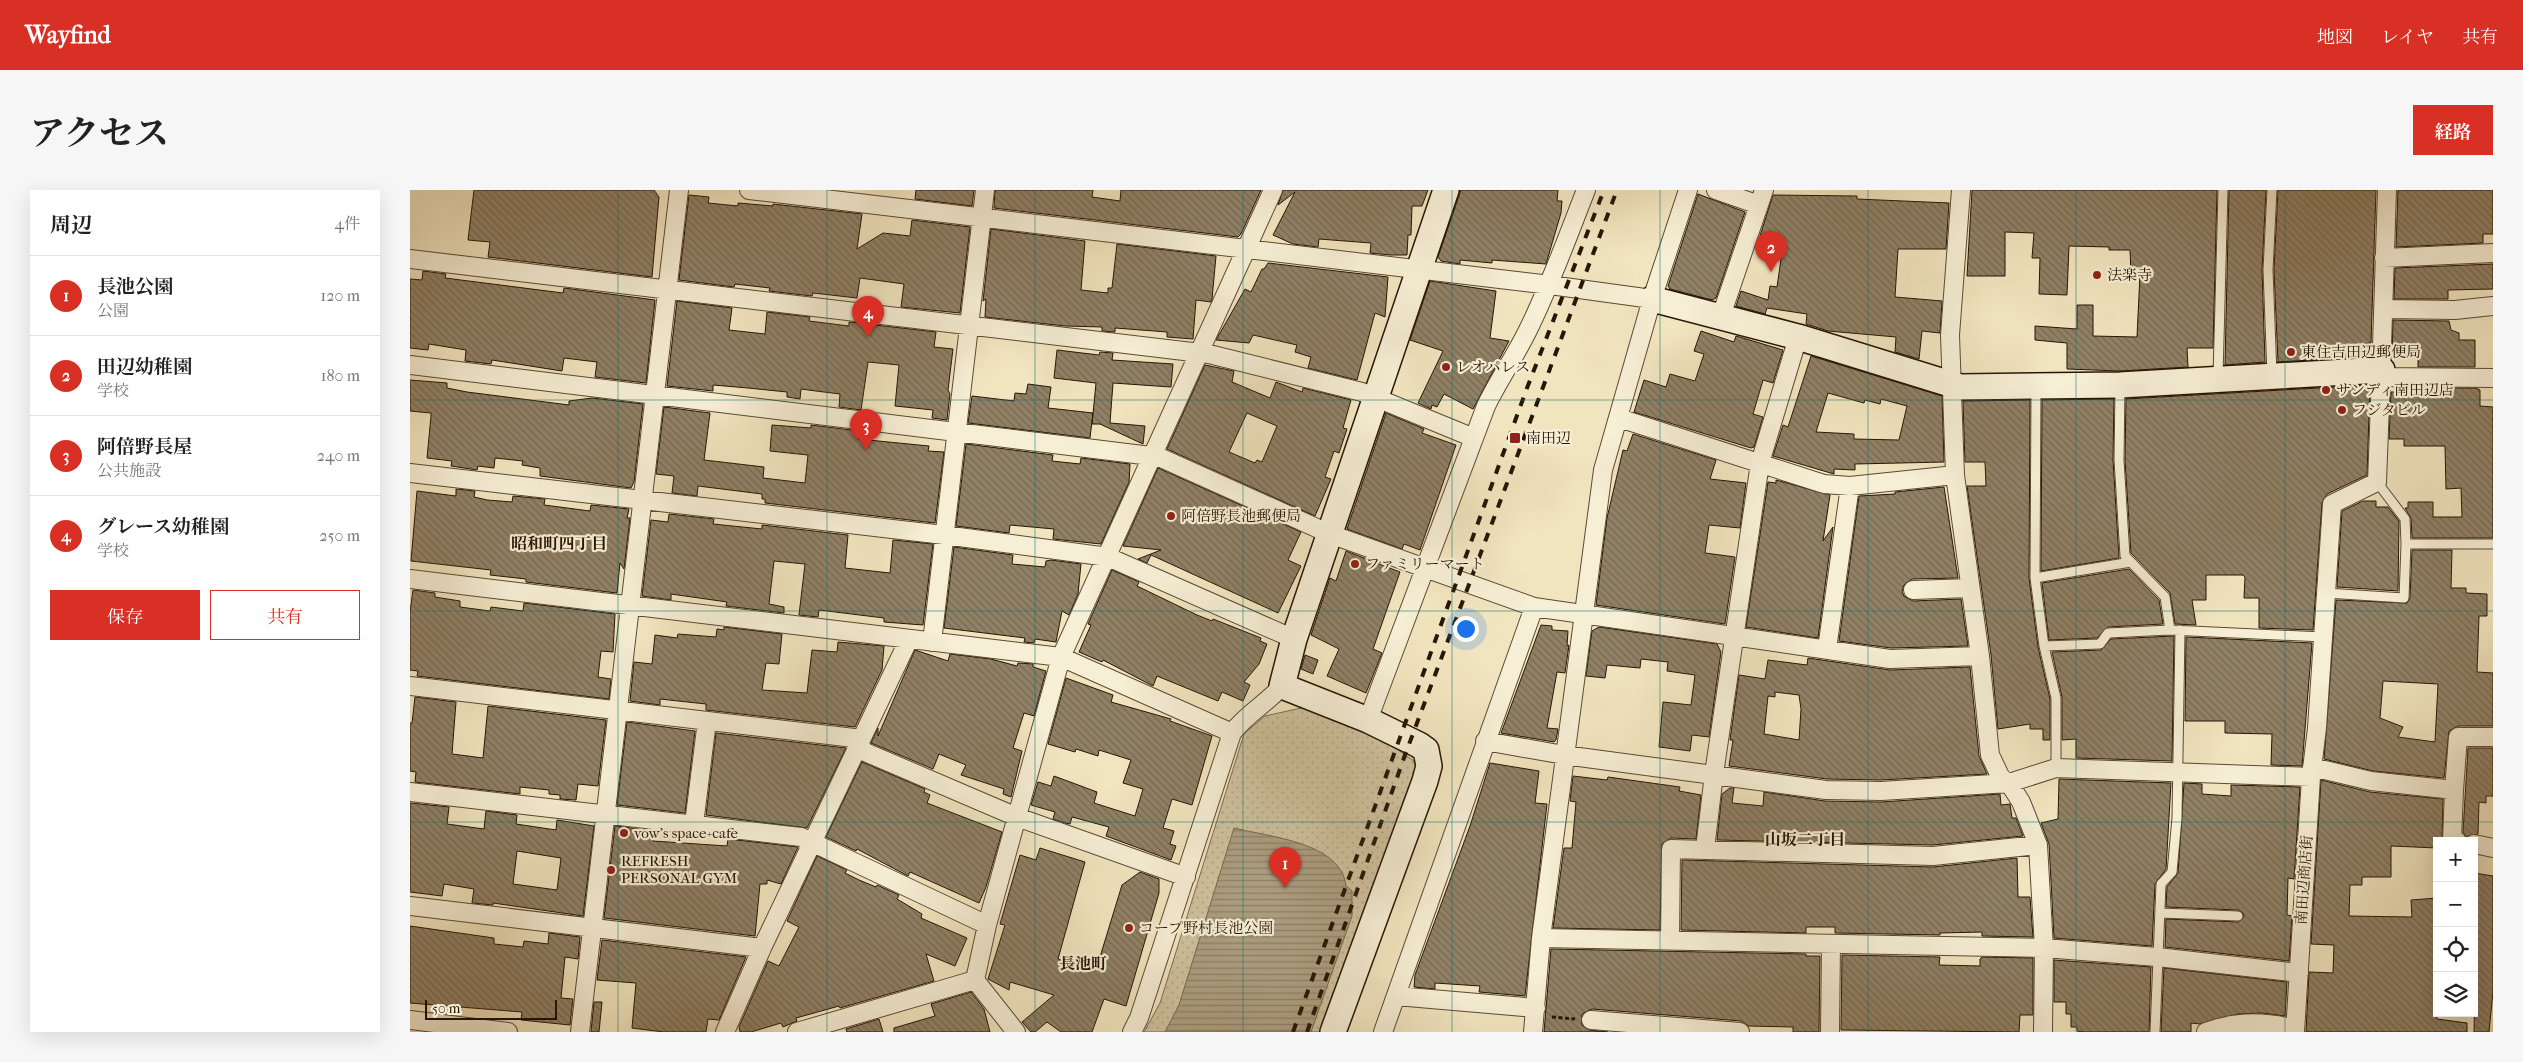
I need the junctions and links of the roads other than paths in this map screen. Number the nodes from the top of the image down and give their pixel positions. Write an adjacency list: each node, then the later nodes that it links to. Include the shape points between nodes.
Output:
1 (679, 190): 21 (street)
2 (749, 190): 14 (street)
3 (985, 190): 14 (street)
4 (1273, 190): 15 (street)
5 (1446, 190): 19 (street)
6 (1586, 190): 20 (street)
7 (1688, 190): 22 (street)
8 (1716, 190): 13 (street)
9 (1961, 190): 34 (street, via 1950,335)
10 (2223, 190): 33 (lane)
11 (2272, 190): 31 (lane, via 2268,270)
12 (2387, 190): 18 (street)
13 (1762, 197): 25 (street)
14 (982, 218): 15 (street); 26 (street)
15 (1247, 250): 19 (street); 28 (street)
16 (2493, 253): 18 (street)
17 (410, 258): 21 (street)
18 (2384, 258): 24 (street)
19 (1419, 269): 20 (street); 38 (street)
20 (1550, 285): 22 (street); 41 (street, via 1526,335 1500,376)
21 (667, 291): 26 (street); 37 (street)
22 (1652, 299): 25 (street); 39 (street)
23 (2493, 306): 24 (street, via 2456,310)
24 (2384, 309): 30 (street)
25 (1721, 316): 27 (street)
26 (969, 326): 28 (street); 40 (street)
27 (1798, 337): 34 (street); 43 (street)
28 (1200, 353): 38 (street); 42 (street)
29 (410, 365): 37 (street)
30 (2382, 373): 31 (street); 32 (street); 46 (street)
31 (2272, 377): 33 (street)
32 (2493, 378)
33 (2218, 380): 35 (street)
34 (1951, 385): 36 (street); 45 (street)
35 (2120, 385): 36 (street); 54 (lane, via 2118,460 2125,556)
36 (2036, 386): 56 (lane)
37 (654, 395): 40 (street); 48 (street)
38 (1376, 397): 41 (street); 49 (street)
39 (1619, 418): 43 (street); 63 (street, via 1602,470)
40 (957, 431): 42 (street); 50 (street)
41 (1474, 438): 55 (street)
42 (1152, 456): 49 (street); 53 (street)
43 (1760, 463): 47 (street, via 1824,484); 65 (street)
44 (410, 473): 48 (street)
45 (1955, 475): 47 (street); 58 (street)
46 (2377, 482): 51 (lane, via 2405,520); 60 (street, 南田辺商店街, via 2332,504)
47 (1850, 486): 71 (street)
48 (642, 500): 50 (street); 61 (street)
49 (1330, 534): 55 (street); 68 (street)
50 (944, 535): 53 (street); 69 (street)
51 (2406, 544): 52 (lane); 60 (lane, via 2404,598)
52 (2493, 544)
53 (1108, 557): 68 (street); 73 (street)
54 (2131, 562): 56 (lane); 64 (lane, via 2165,597)
55 (1427, 568): 62 (street); 77 (street)
56 (2035, 578): 70 (lane)
57 (410, 579): 61 (street)
58 (1970, 588): 59 (street); 72 (street)
59 (1913, 590)
60 (2326, 593): 66 (street, 南田辺商店街)
61 (630, 607): 67 (street); 76 (street)
62 (1534, 607): 63 (street); 81 (street)
63 (1582, 615): 65 (street); 83 (street)
64 (2175, 630): 66 (lane); 70 (lane, via 2108,633 2100,644); 86 (lane)
65 (1734, 635): 71 (street); 87 (street)
66 (2323, 637): 85 (street, 南田辺商店街)
67 (909, 639): 69 (street); 82 (street)
68 (1294, 639): 75 (street)
69 (932, 642): 73 (street)
70 (2044, 646): 84 (lane, via 2056,698)
71 (1827, 650): 72 (street, via 1890,659)
72 (1980, 656): 88 (street, via 1990,755 2001,778)
73 (1061, 657): 79 (street); 92 (street)
74 (410, 686): 76 (street)
75 (1282, 686): 77 (street); 79 (street, via 1270,700 1240,722)
76 (617, 711): 78 (street); 91 (street)
77 (1368, 720): 125 (street, via 1426,750 1429,766)
78 (708, 721): 82 (street, via 854,738); 93 (street)
79 (1232, 733): 100 (street)
80 (2493, 737): 89 (street, via 2458,737)
81 (1485, 741): 83 (street); 114 (street)
82 (858, 744): 92 (street, via 865,752); 95 (street)
83 (1564, 755): 87 (street); 106 (street)
84 (2056, 768): 86 (street); 88 (street)
85 (2312, 772): 86 (street); 89 (street); 112 (street, 南田辺商店街)
86 (2177, 773): 102 (lane, via 2172,872 2161,884)
87 (1714, 774): 88 (street, via 1826,790 1881,791); 99 (street)
88 (2009, 783): 96 (street, via 2022,802)
89 (2454, 790): 94 (street)
90 (410, 792): 91 (street)
91 (606, 814): 93 (street); 105 (street)
92 (1017, 817): 100 (street); 104 (street)
93 (694, 824): 95 (street, via 801,837)
94 (2452, 837)
95 (812, 842): 104 (street); 109 (street)
96 (2038, 845): 99 (street, via 1933,856); 110 (street)
97 (2478, 845): 98 (street)
98 (2493, 848)
99 (1705, 849): 107 (street, via 1671,849)
100 (1186, 877): 124 (street, via 1140,1018)
101 (410, 906): 105 (street)
102 (2160, 913): 103 (lane); 111 (lane)
103 (2238, 916)
104 (987, 925): 113 (street)
105 (592, 929): 109 (street); 120 (street)
106 (1541, 938): 107 (street); 115 (street)
107 (1670, 942): 108 (street)
108 (1831, 944): 110 (street); 128 (street)
109 (762, 948): 121 (street)
110 (2044, 948): 111 (street); 129 (street)
111 (2157, 957): 112 (street); 130 (lane)
112 (2298, 973): 118 (street, 南田辺商店街)
113 (974, 980): 122 (street); 123 (street)
114 (1396, 996): 115 (street); 126 (street)
115 (1535, 1019)
116 (410, 1020): 119 (street)
117 (1591, 1020): 127 (street)
118 (2295, 1031): 131 (street, via 2260,1023 2220,1027)
119 (508, 1032)
120 (580, 1032)
121 (725, 1032)
122 (797, 1032)
123 (1016, 1032)
124 (1132, 1032)
125 (1333, 1032)
126 (1383, 1032)
127 (1740, 1032)
128 (1830, 1032)
129 (2043, 1032)
130 (2156, 1032)
131 (2206, 1032)

